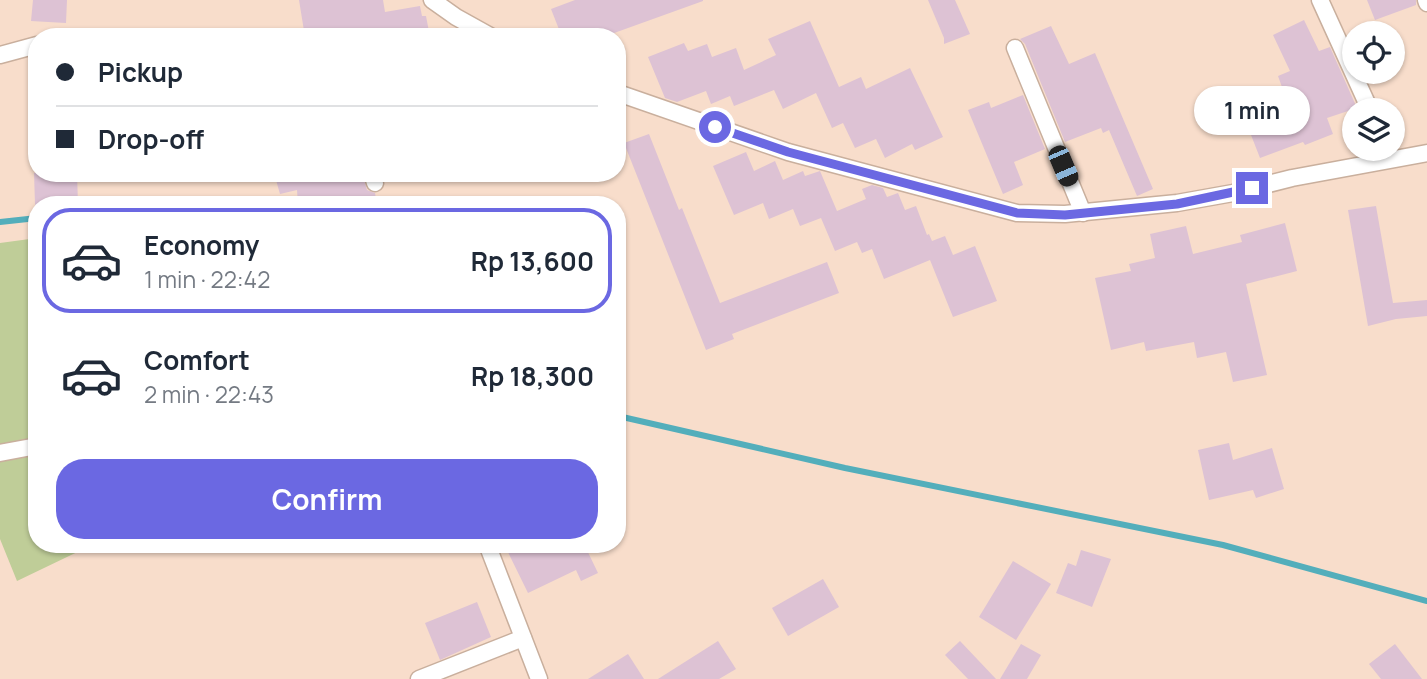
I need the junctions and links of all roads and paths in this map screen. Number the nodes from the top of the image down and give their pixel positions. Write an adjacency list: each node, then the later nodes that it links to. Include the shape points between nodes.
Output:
1 (432, 0): 3 (street)
2 (1320, 0): 8 (street)
3 (476, 28)
4 (28, 47): 6 (street)
5 (1015, 48): 12 (street)
6 (0, 55)
7 (626, 96): 12 (street, via 788,152 1017,213)
8 (1365, 98)
9 (1427, 153): 10 (street)
10 (1405, 154)
11 (1361, 161): 12 (street, via 1205,199)
12 (1083, 213)
13 (28, 448): 14 (street)
14 (0, 453)
15 (490, 553): 16 (street)
16 (523, 638): 17 (street); 18 (street)
17 (419, 679)
18 (539, 679)

